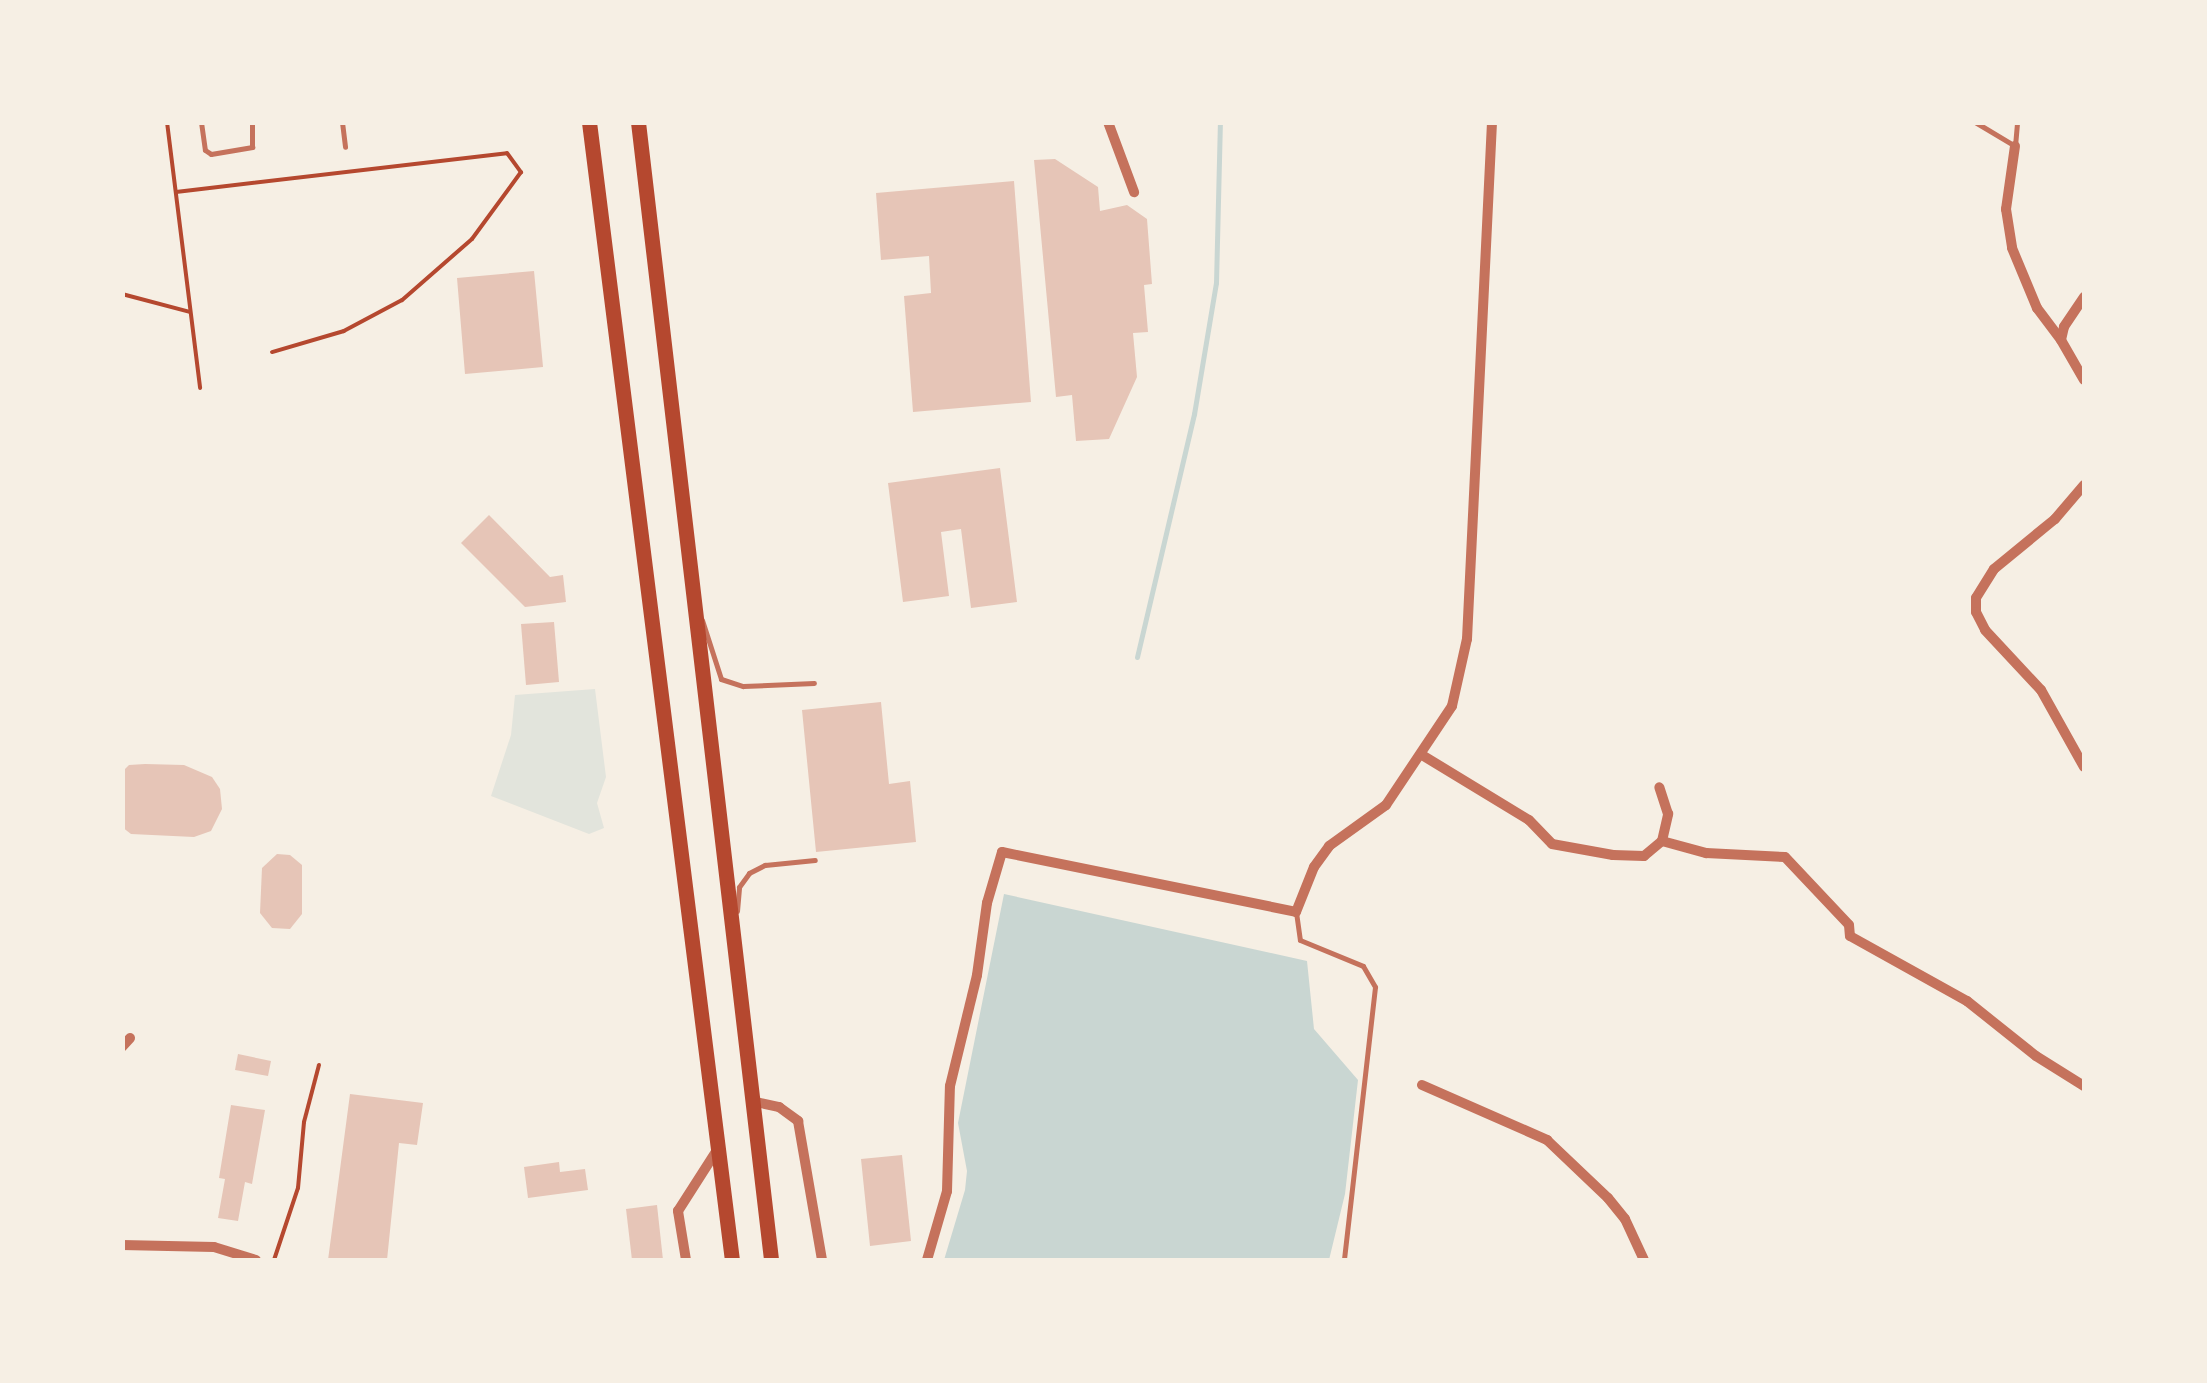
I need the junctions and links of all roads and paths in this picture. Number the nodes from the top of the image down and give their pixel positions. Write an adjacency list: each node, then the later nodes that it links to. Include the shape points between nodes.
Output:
1 (167, 122): 13 (path)
2 (201, 122): 3 (lane, via 211,154 252,147)
3 (252, 122)
4 (342, 122): 12 (lane)
5 (589, 122): 36 (main road)
6 (638, 122): 23 (main road)
7 (1108, 122): 14 (street)
8 (1492, 122): 25 (street, via 1466,639 1452,706)
9 (1976, 122): 11 (lane)
10 (2018, 122): 11 (lane)
11 (2014, 146): 18 (street, via 2006,209 2012,248 2037,308)
12 (345, 147)
13 (176, 192): 17 (path); 19 (path, via 507,153 522,172 472,239 402,300 344,331)
14 (1134, 192)
15 (122, 294): 17 (path)
16 (2084, 297): 18 (street)
17 (190, 312): 21 (path)
18 (2061, 340): 20 (street)
19 (272, 352)
20 (2084, 380)
21 (200, 388)
22 (2084, 485): 26 (street, via 2055,519 1994,569 1976,598 1976,612 2041,690)
23 (694, 603): 24 (lane, via 721,679 743,686); 31 (main road)
24 (814, 683)
25 (1422, 755): 28 (street, via 1529,820 1552,844 1633,858); 30 (street, via 1386,805 1329,846)
26 (2084, 767)
27 (1659, 787): 28 (street, via 1668,814)
28 (1662, 841): 34 (street, via 1706,854 1785,856 1849,925 1850,936 1968,1001)
29 (816, 860): 31 (lane, via 749,872 739,887)
30 (1296, 912): 44 (street, via 1002,852 950,1086 947,1191); 45 (lane, via 1300,940 1363,966 1374,987)
31 (733, 954): 35 (main road)
32 (319, 1065): 39 (path, via 304,1122 298,1188)
33 (1422, 1084): 46 (street, via 1546,1140 1608,1198)
34 (2084, 1086)
35 (749, 1101): 42 (main road); 43 (street, via 779,1107 798,1120)
36 (718, 1149): 40 (street, via 678,1211); 41 (main road)
37 (122, 1245): 38 (street, via 214,1247)
38 (256, 1260)
39 (274, 1260)
40 (686, 1260)
41 (732, 1260)
42 (770, 1260)
43 (822, 1260)
44 (927, 1260)
45 (1344, 1260)
46 (1644, 1260)

